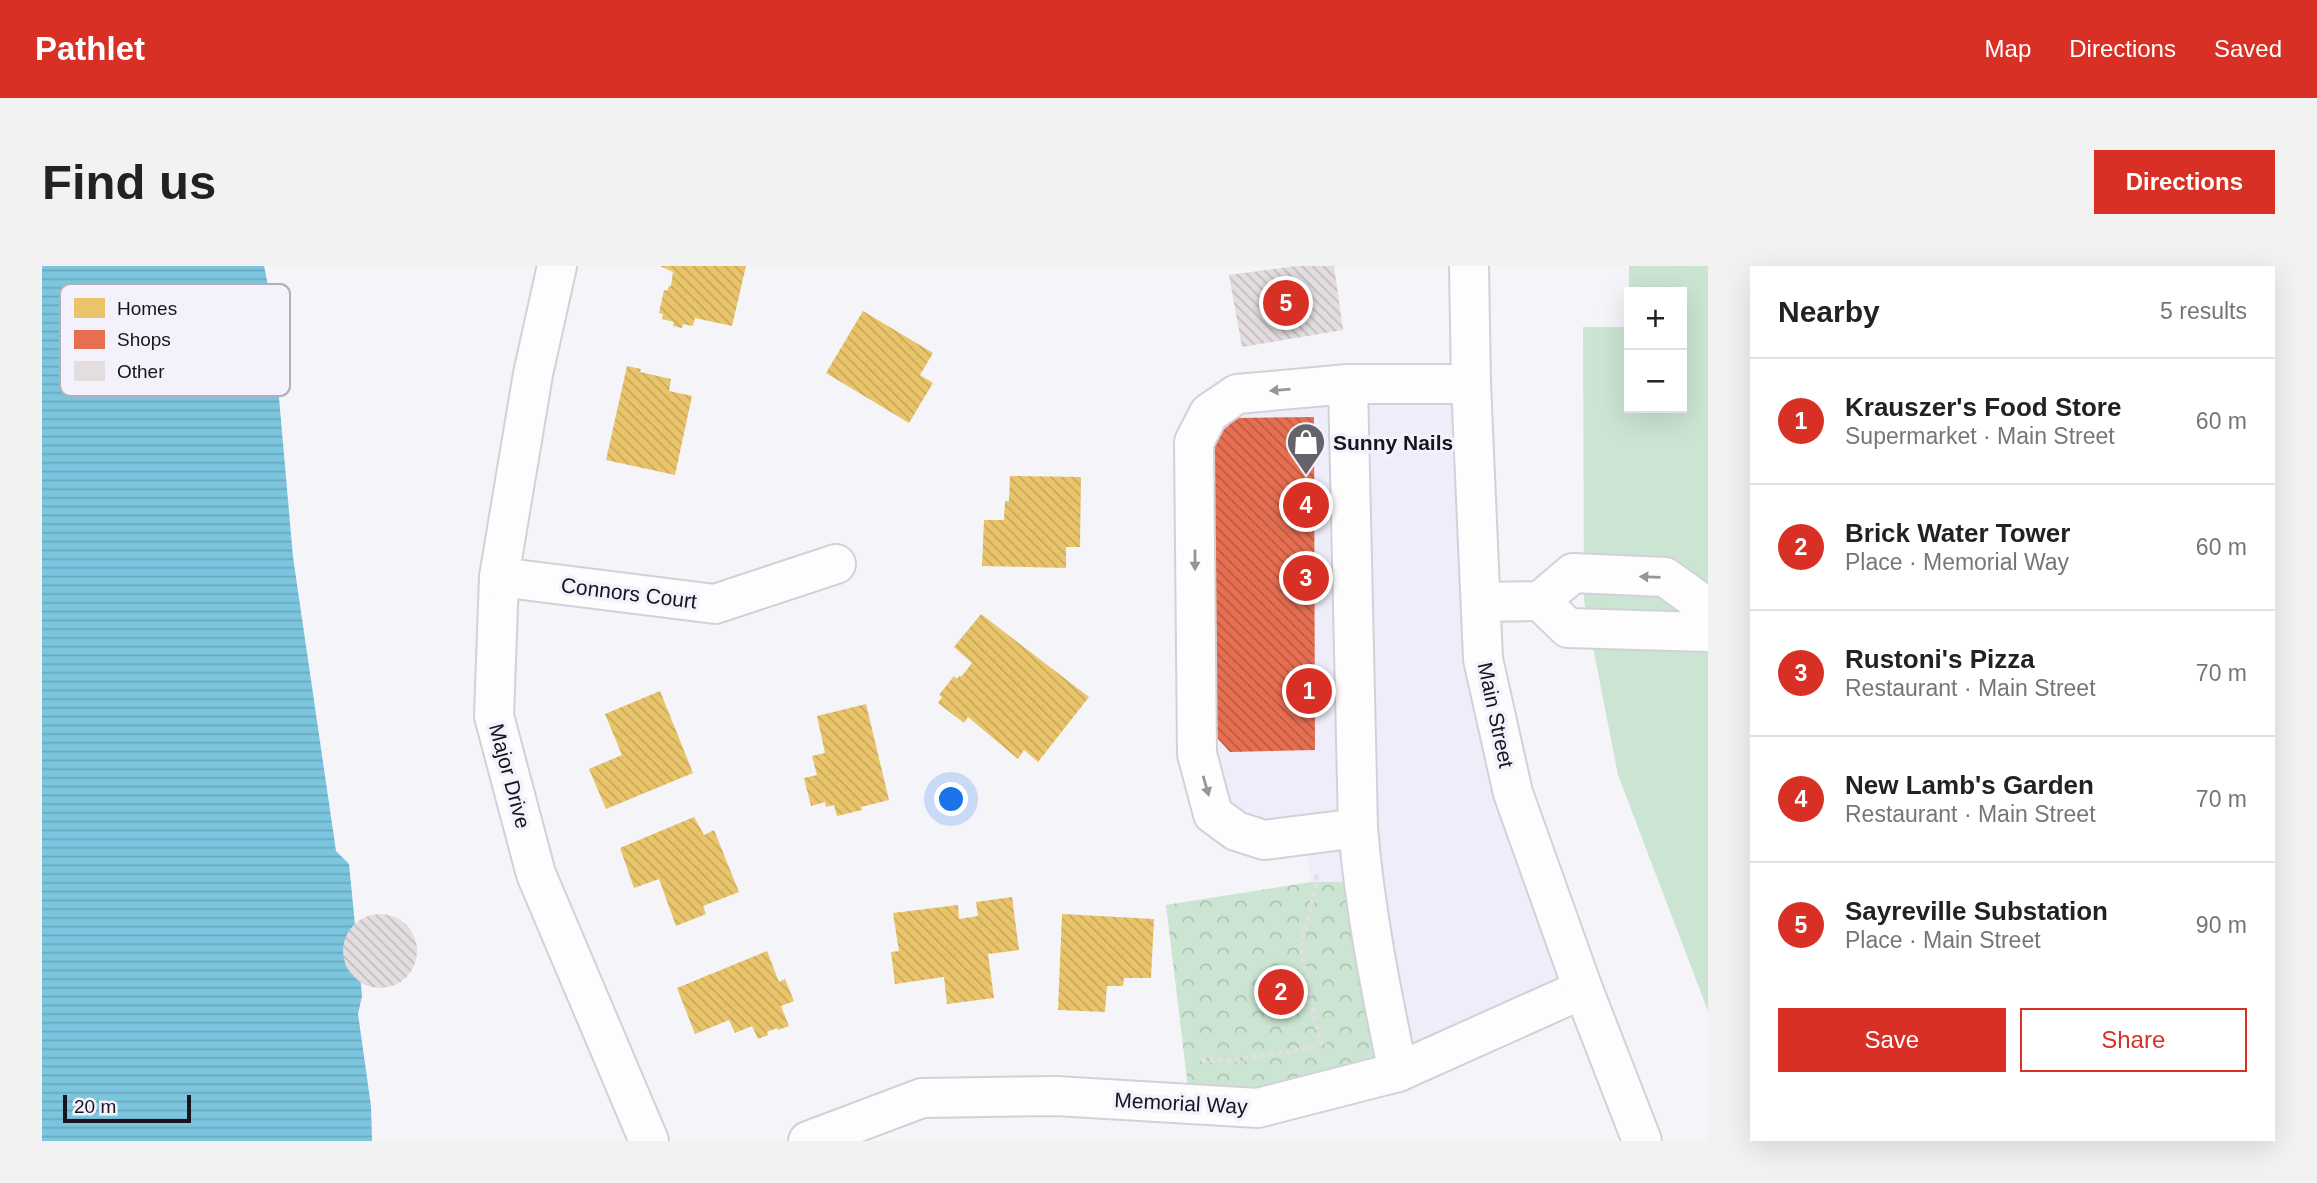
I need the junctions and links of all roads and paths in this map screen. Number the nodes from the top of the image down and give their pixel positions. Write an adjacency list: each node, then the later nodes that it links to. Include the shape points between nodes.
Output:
1 (558, 266): 6 (street, Major Drive, via 533,374)
2 (1469, 266): 4 (street, Main Street)
3 (1348, 384): 4 (street); 11 (street); 12 (street, one-way to 12, via 1237,394 1209,413 1194,442 1197,754 1213,814 1236,831 1264,839)
4 (1471, 384): 8 (street, Main Street)
5 (836, 564): 6 (street, Connors Court, via 715,604)
6 (499, 577): 19 (street, Major Drive, via 497,729 536,874)
7 (1540, 601): 8 (street); 9 (street, one-way to 7, via 1665,577 1573,573); 10 (street, via 1568,628)
8 (1481, 602): 13 (street, Main Street, via 1483,659 1513,793)
9 (1708, 608)
10 (1708, 632)
11 (1358, 828): 12 (street); 14 (street, via 1374,960)
12 (1310, 833): 15 (path, via 1317,882 1301,947)
13 (1583, 989): 17 (street, Memorial Way); 21 (street, Main Street)
14 (1390, 1033): 15 (path); 17 (street)
15 (1322, 1046): 16 (path, via 1229,1061)
16 (1196, 1060)
17 (1398, 1072): 18 (street, Memorial Way)
18 (1259, 1124): 20 (street, Memorial Way, via 1055,1096 922,1098)
19 (649, 1141)
20 (808, 1141)
21 (1642, 1141)

